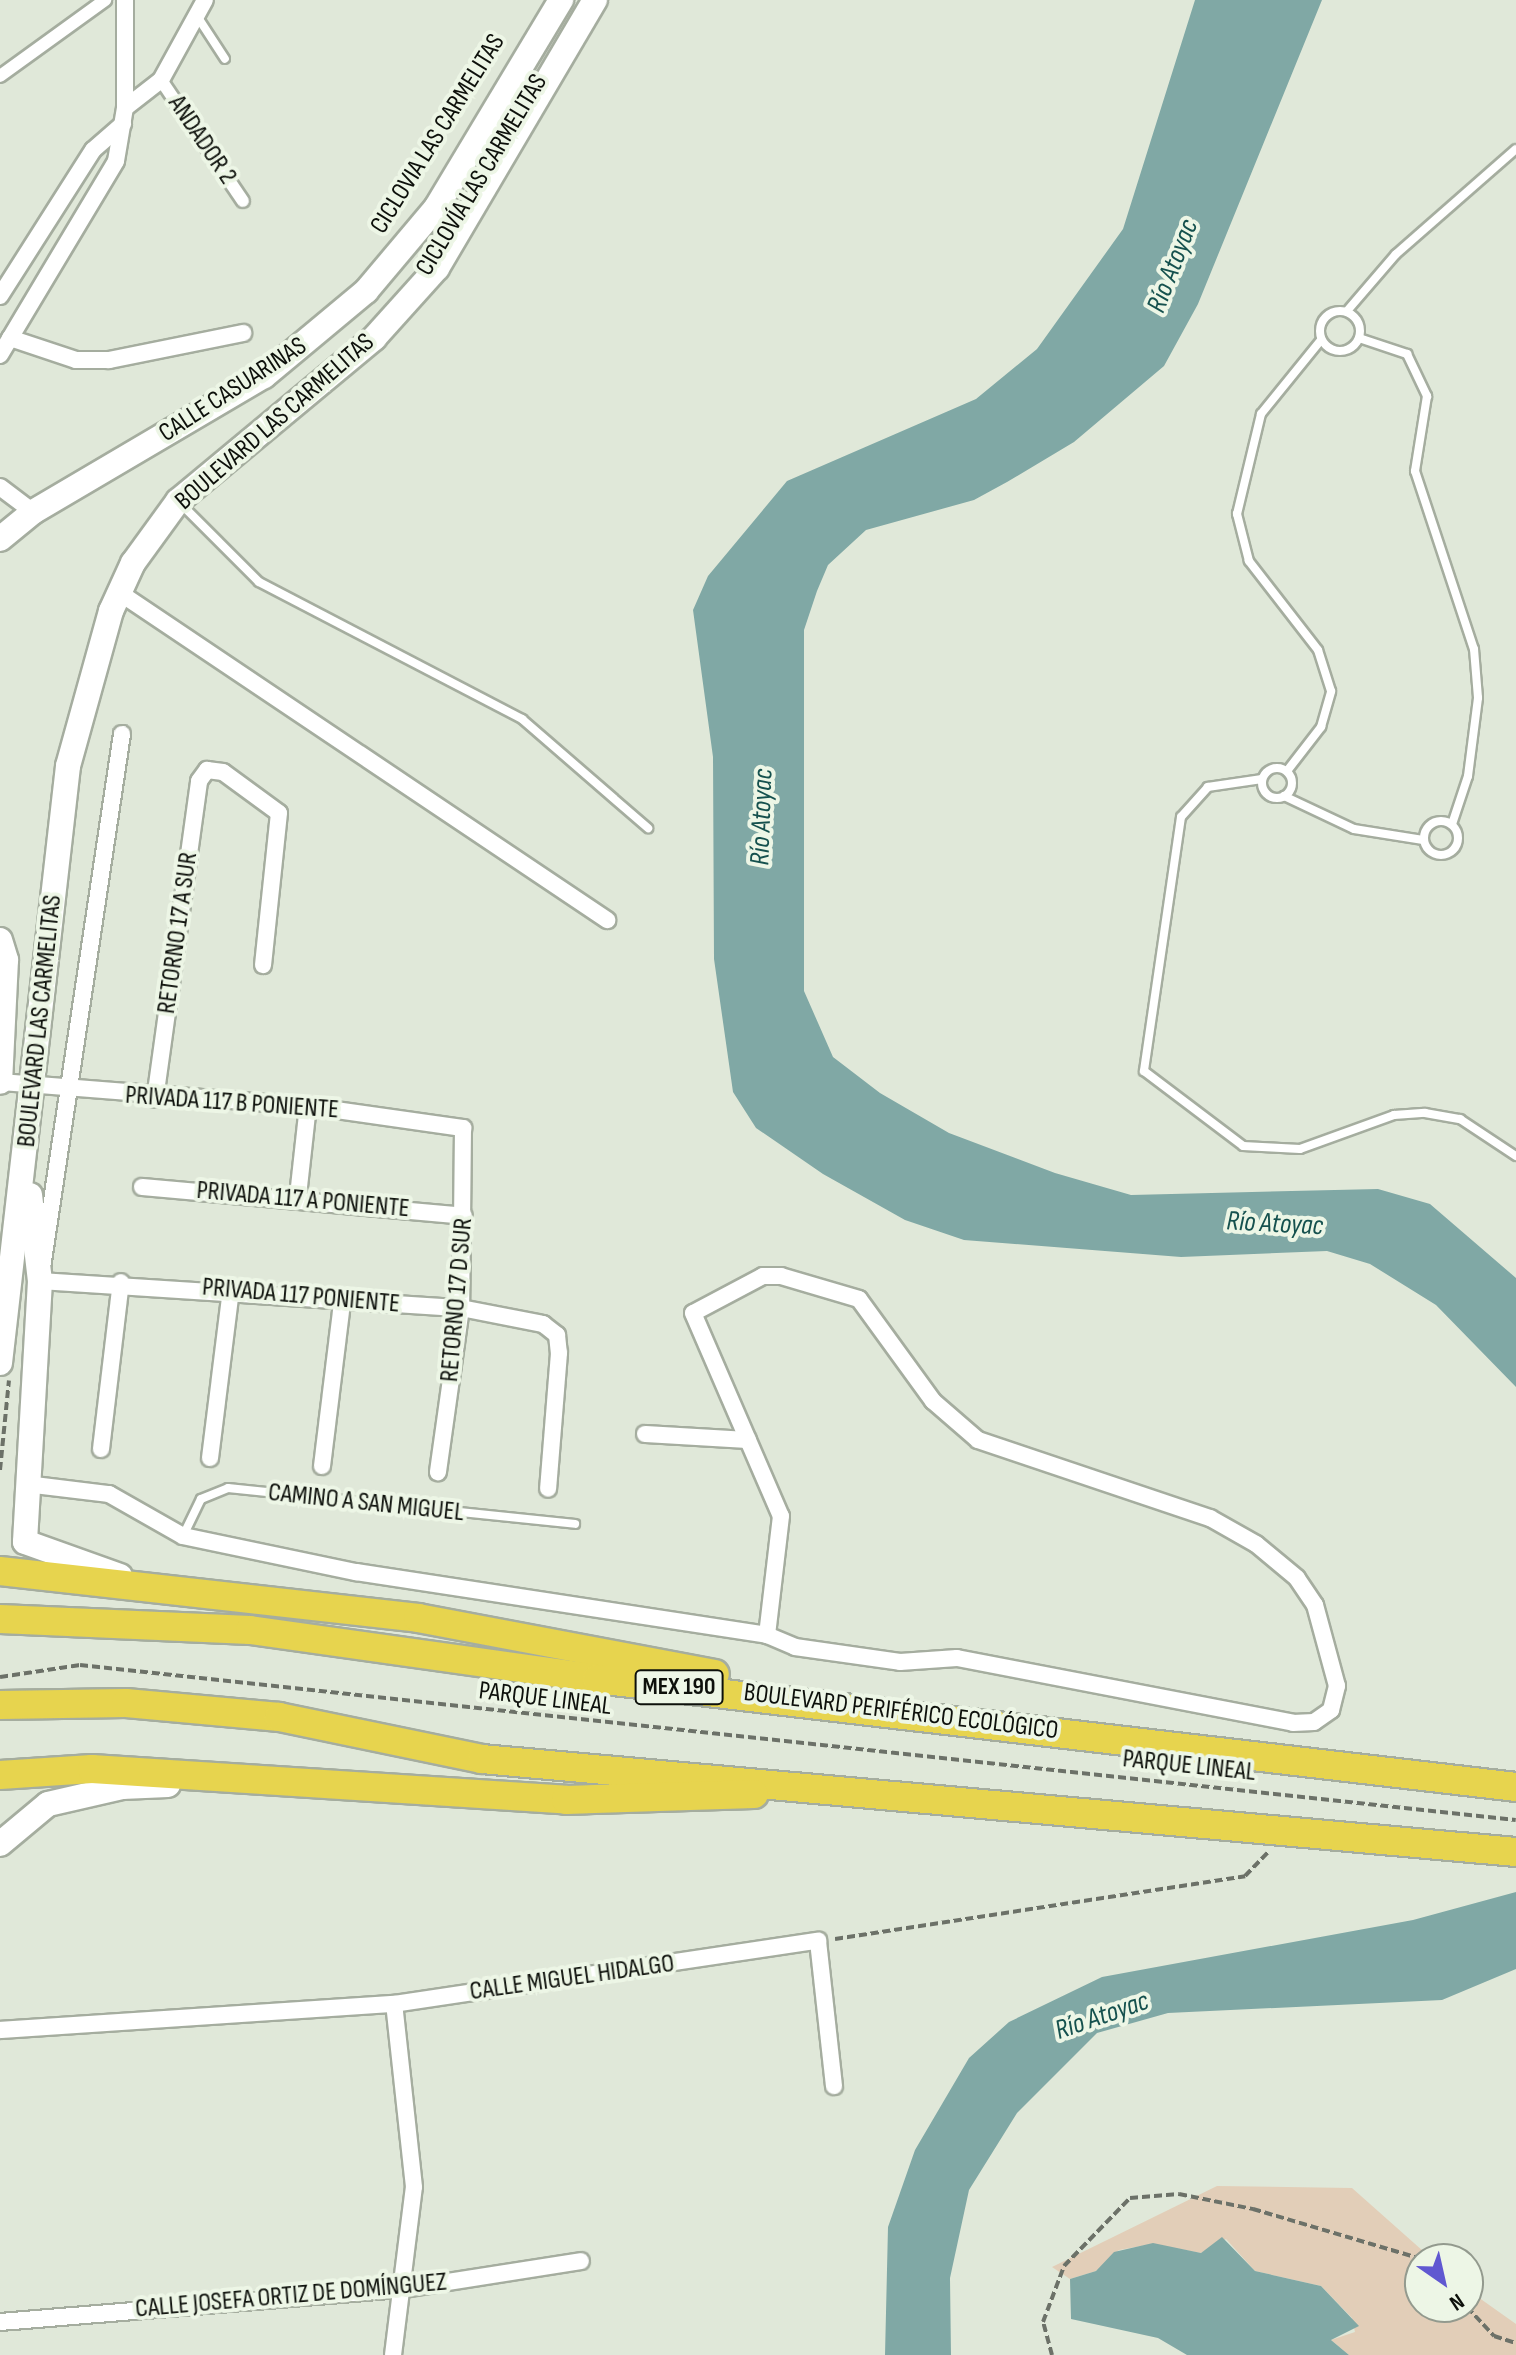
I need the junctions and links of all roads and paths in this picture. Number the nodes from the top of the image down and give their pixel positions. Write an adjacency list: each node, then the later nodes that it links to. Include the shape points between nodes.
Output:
1 (105, 0): 8 (street)
2 (125, 0): 10 (street)
3 (205, 0): 6 (street)
4 (561, 0): 19 (main road, CALLE CASUARINAS, via 436,208 366,291)
5 (595, 0): 21 (main road, BOULEVARD LAS CARMELITAS, via 437,268 374,338)
6 (197, 16): 7 (lane); 9 (street)
7 (225, 59)
8 (0, 76)
9 (161, 80): 10 (street); 12 (street, ANDADOR 2)
10 (124, 116): 13 (street, via 93,150); 16 (street, via 116,161)
11 (1516, 149): 14 (lane, via 1396,254)
12 (243, 201)
13 (0, 296)
14 (1347, 311): 17 (lane, via 1359,322); 18 (lane, via 1325,317)
15 (243, 333): 16 (street, via 109,360 76,360)
16 (10, 338): 20 (street)
17 (1359, 338): 18 (lane, via 1341,352); 30 (lane, via 1407,354 1427,396 1415,471 1474,649 1478,698 1468,776)
18 (1321, 340): 27 (lane, via 1261,414 1237,514 1254,571 1318,650 1329,679 1321,727)
19 (296, 352): 21 (main road, via 316,368); 24 (main road, CALLE CASUARINAS)
20 (0, 355)
21 (302, 399): 23 (main road, BOULEVARD LAS CARMELITAS)
22 (0, 487): 24 (street)
23 (178, 501): 25 (main road, BOULEVARD LAS CARMELITAS); 31 (lane, via 259,582 522,719)
24 (13, 523)
25 (120, 593): 33 (street); 37 (main road, BOULEVARD LAS CARMELITAS, via 93,655 68,766)
26 (122, 734): 38 (street)
27 (1287, 771): 28 (lane, via 1277,768); 29 (lane, via 1292,780)
28 (1262, 779): 29 (lane, via 1273,798); 42 (lane, via 1208,787 1181,817 1144,1071 1243,1146 1300,1149 1394,1115 1425,1113 1460,1119)
29 (1284, 796): 32 (lane, via 1354,829)
30 (1452, 824): 32 (lane, via 1432,822); 32 (lane, via 1458,842 1449,853 1436,855)
31 (648, 828)
32 (1423, 840)
33 (607, 920)
34 (0, 940): 36 (main road, via 6,960)
35 (263, 965): 39 (street, RETORNO 17 A SUR, via 279,813 223,772 207,770 199,781)
36 (0, 1082): 37 (street, PRIVADA 117 B PONIENTE)
37 (32, 1086): 38 (street, PRIVADA 117 B PONIENTE); 43 (main road, BOULEVARD LAS CARMELITAS)
38 (69, 1090): 39 (street, PRIVADA 117 B PONIENTE); 47 (street)
39 (155, 1099): 40 (street, PRIVADA 117 B PONIENTE)
40 (308, 1106): 41 (street, PRIVADA 117 B PONIENTE); 45 (street)
41 (463, 1128): 46 (street, RETORNO 17 D SUR)
42 (1516, 1156)
43 (25, 1161): 47 (main road); 52 (main road, BOULEVARD LAS CARMELITAS)
44 (142, 1187): 45 (street, PRIVADA 117 A PONIENTE)
45 (298, 1196): 46 (street, PRIVADA 117 A PONIENTE)
46 (464, 1216): 51 (street, RETORNO 17 D SUR)
47 (40, 1281): 48 (street, PRIVADA 117 PONIENTE); 59 (main road)
48 (121, 1282): 49 (street, PRIVADA 117 PONIENTE); 55 (street)
49 (231, 1289): 50 (street, PRIVADA 117 PONIENTE); 56 (street)
50 (342, 1303): 51 (street, PRIVADA 117 PONIENTE); 57 (street)
51 (461, 1308): 58 (street, RETORNO 17 D SUR); 60 (street, PRIVADA 117 PONIENTE, via 543,1324 557,1335)
52 (0, 1363)
53 (645, 1434): 54 (street)
54 (748, 1440): 66 (street, via 781,1516); 66 (street, via 693,1313 763,1276 846,1292 933,1401 978,1440 1210,1518 1256,1544 1297,1578 1315,1605 1337,1686 1331,1710 1314,1722 1293,1723 957,1658 900,1662 795,1647)
55 (101, 1449)
56 (210, 1458)
57 (322, 1466)
58 (438, 1472)
59 (26, 1484): 62 (street, via 109,1494); 64 (main road, via 22,1524 35,1551)
60 (548, 1489)
61 (575, 1524): 62 (lane, CAMINO A SAN MIGUEL, via 228,1488 201,1499)
62 (183, 1536): 66 (street, via 356,1572)
63 (0, 1571): 64 (highway)
64 (180, 1593): 68 (highway, via 418,1618)
65 (0, 1619): 68 (highway, BOULEVARD PERIFÉRICO ECOLÓGICO / MEX 190, via 250,1630 597,1679)
66 (767, 1635)
67 (0, 1677): 74 (path, PARQUE LINEAL, via 111,1668)
68 (828, 1701): 73 (highway, BOULEVARD PERIFÉRICO ECOLÓGICO / MEX 190)
69 (0, 1705): 72 (highway, via 126,1703 279,1717 482,1759)
70 (0, 1775): 71 (highway, via 92,1769)
71 (302, 1780): 72 (highway, via 566,1800 712,1798); 76 (main road, via 81,1793 28,1815)
72 (829, 1786): 75 (highway)
73 (1516, 1787)
74 (1516, 1820)
75 (1274, 1829): 77 (highway); 78 (path, via 1268,1855 1245,1876)
76 (0, 1844)
77 (1516, 1852)
78 (818, 1941): 79 (street, CALLE MIGUEL HIDALGO); 81 (street)
79 (394, 2004): 80 (street, CALLE MIGUEL HIDALGO); 84 (street, via 414,2187)
80 (0, 2030)
81 (834, 2086)
82 (1404, 2254): 89 (path, via 1253,2209 1179,2194 1130,2198 1064,2266 1043,2322)
83 (581, 2261): 84 (street, CALLE JOSEFA ORTIZ DE DOMÍNGUEZ)
84 (403, 2289): 85 (street, CALLE JOSEFA ORTIZ DE DOMÍNGUEZ); 88 (street)
85 (0, 2322)
86 (1482, 2323): 87 (path, via 1494,2336)
87 (1516, 2343)
88 (393, 2355)
89 (1052, 2355)

